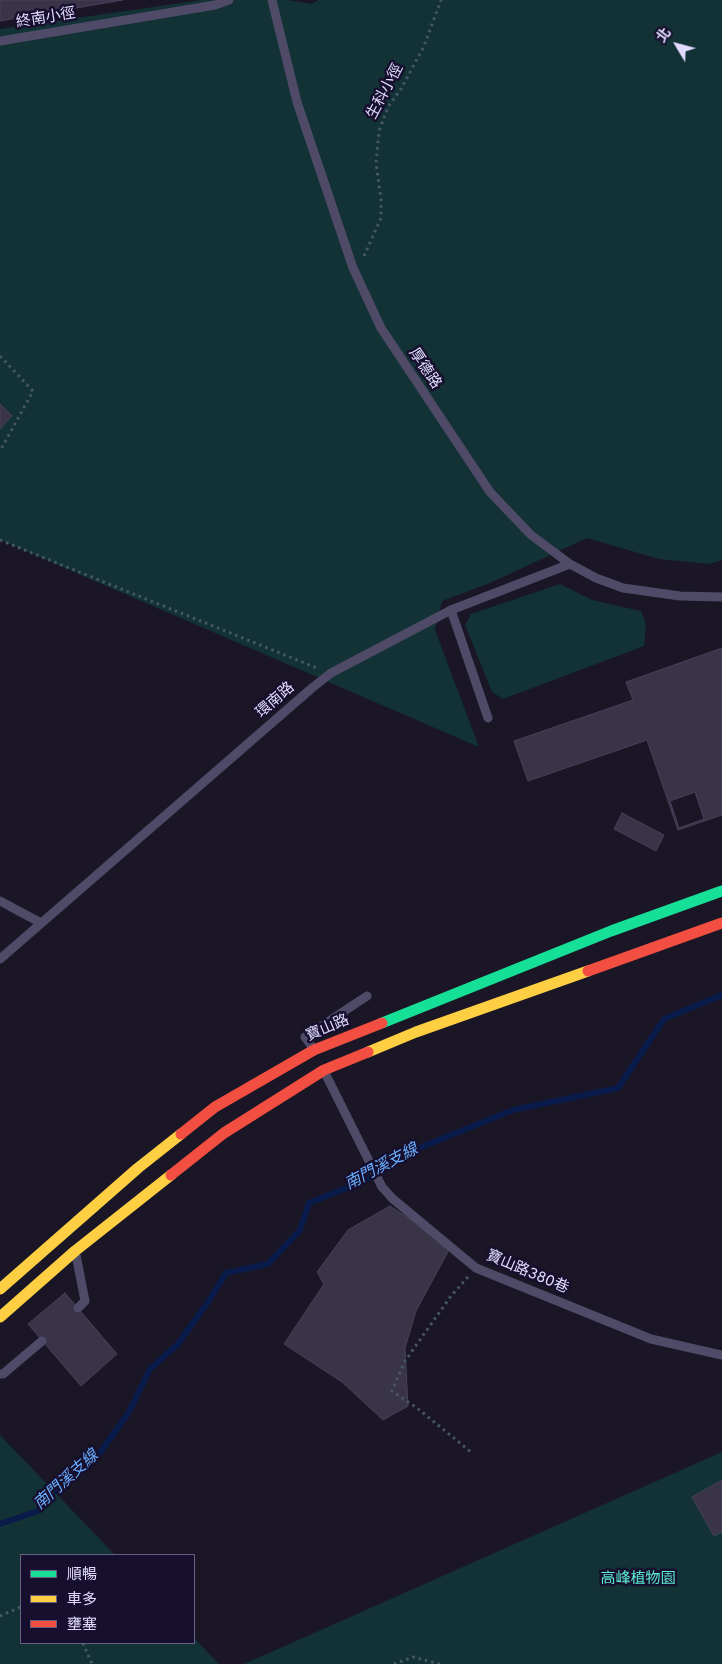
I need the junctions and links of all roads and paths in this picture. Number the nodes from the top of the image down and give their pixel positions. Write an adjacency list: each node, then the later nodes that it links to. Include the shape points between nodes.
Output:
1 (229, 0): 4 (lane, 終南小徑)
2 (272, 0): 9 (lane, 厚德路, via 297,102 353,268 381,328 490,492 531,535)
3 (441, 0): 5 (path, 生科小徑, via 424,46 388,106 379,131 376,163 381,218)
4 (0, 41)
5 (363, 257)
6 (0, 356): 7 (path, via 33,391)
7 (0, 451)
8 (0, 540): 12 (path)
9 (570, 564): 10 (lane, 厚德路, via 623,588 680,596); 11 (lane, 環南路)
10 (722, 597)
11 (450, 610): 12 (lane, 環南路); 13 (lane)
12 (331, 673): 16 (lane, 環南路)
13 (488, 718)
14 (722, 891): 20 (street, 寶山路, via 611,931)
15 (0, 901): 16 (lane)
16 (41, 923): 18 (lane, 環南路)
17 (722, 923): 21 (street, via 416,1032)
18 (0, 959)
19 (367, 996): 20 (lane, via 305,1037)
20 (314, 1050): 21 (street); 24 (street, 寶山路, via 215,1107 138,1168)
21 (324, 1070): 22 (street, via 224,1133); 23 (lane, 寶山路380巷, via 382,1187)
22 (75, 1251): 25 (lane, via 85,1302); 26 (street)
23 (476, 1268): 28 (lane, 寶山路380巷, via 651,1340); 30 (path, via 451,1296 405,1361 392,1391)
24 (0, 1289)
25 (78, 1308)
26 (0, 1316)
27 (42, 1341): 29 (lane)
28 (722, 1355)
29 (0, 1374)
30 (471, 1452)
31 (20, 1607): 32 (path)
32 (0, 1616)
33 (83, 1644): 34 (path)
34 (92, 1664)
35 (394, 1664): 36 (path, via 413,1656)
36 (440, 1664)

